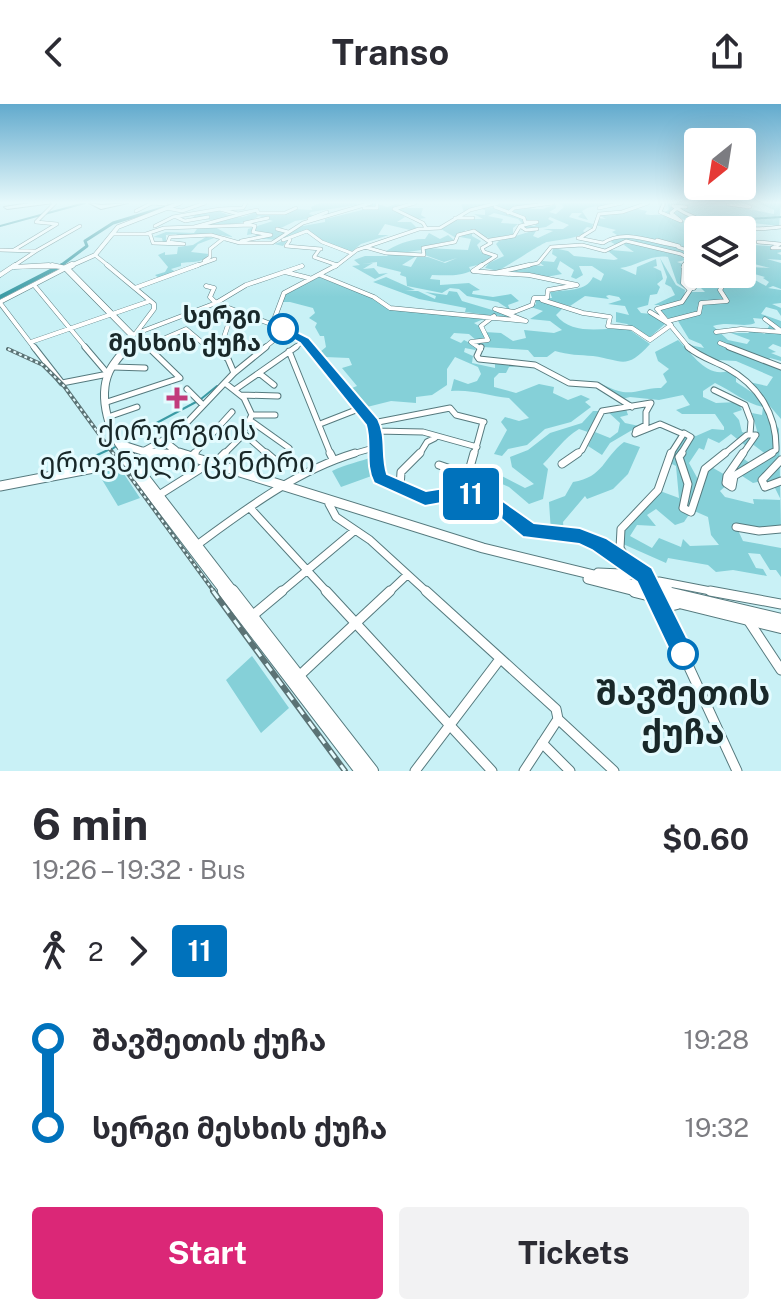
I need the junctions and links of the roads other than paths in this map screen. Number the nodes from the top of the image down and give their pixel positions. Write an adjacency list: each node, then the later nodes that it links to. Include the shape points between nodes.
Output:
1 (40, 234): 27 (street)
2 (66, 234): 28 (street)
3 (114, 234): 30 (main road)
4 (144, 234): 15 (street, via 166,246 184,244 168,242 172,237)
5 (266, 234): 18 (street, via 271,235)
6 (290, 234): 18 (street, via 269,244); 32 (street, via 286,246 319,248 314,257)
7 (311, 234): 29 (street)
8 (406, 234): 22 (street)
9 (461, 234): 22 (street, via 455,242 423,248 424,255)
10 (478, 234): 21 (street)
11 (515, 234): 21 (street)
12 (586, 234): 16 (street)
13 (623, 234): 16 (street, via 606,243)
14 (625, 234): 20 (street)
15 (224, 238): 18 (street); 43 (street, via 204,261 216,260)
16 (578, 238): 23 (street, via 574,239)
17 (657, 240): 20 (street, via 679,246)
18 (235, 241)
19 (758, 242): 25 (street, via 778,243 772,248)
20 (663, 243): 24 (street)
21 (490, 244): 38 (street, via 482,249 496,256 473,271)
22 (365, 247): 29 (street)
23 (611, 248): 31 (street, via 626,241); 38 (street, via 551,247 538,263)
24 (684, 248)
25 (781, 248)
26 (0, 250): 27 (street)
27 (14, 250): 28 (street)
28 (36, 251): 34 (street)
29 (351, 253): 32 (street)
30 (95, 255): 35 (main road); 43 (street)
31 (684, 255)
32 (337, 265): 39 (street)
33 (302, 266): 36 (street)
34 (12, 267): 35 (street); 37 (street)
35 (65, 268): 41 (street); 52 (main road)
36 (285, 272): 40 (street); 49 (street, via 246,285)
37 (1, 273)
38 (495, 273): 46 (street, via 577,285 548,290 547,298)
39 (320, 275): 40 (street); 53 (street, via 390,308)
40 (309, 278): 56 (street, via 281,295)
41 (34, 285): 48 (street); 57 (street)
42 (206, 286): 49 (street, via 214,288 210,297)
43 (135, 288): 47 (street)
44 (689, 288): 55 (street, via 682,302 657,307)
45 (721, 288): 55 (street, via 727,301 701,303 699,313)
46 (535, 297): 53 (street, via 521,311 495,309 526,321); 55 (street, via 610,317 608,326 632,328 647,339)
47 (150, 301): 52 (street); 61 (street, via 154,309)
48 (0, 303): 63 (street)
49 (216, 303): 51 (street); 61 (street)
50 (650, 312): 55 (street)
51 (238, 313): 56 (street); 65 (street)
52 (111, 315): 57 (street); 61 (main road)
53 (494, 316): 81 (street, via 481,326 488,340 471,342 482,347 479,359 535,365 569,383 597,385)
54 (765, 319): 60 (street)
55 (670, 323): 97 (street, via 695,353 749,382 780,422)
56 (272, 325): 58 (street)
57 (70, 329): 63 (street); 69 (street)
58 (286, 330): 62 (street); 70 (street)
59 (716, 332): 60 (street)
60 (781, 332)
61 (134, 334): 69 (main road)
62 (305, 340): 66 (street); 82 (street)
63 (31, 342): 69 (street, via 62,383)
64 (720, 343): 67 (street)
65 (220, 345): 70 (street); 78 (street, via 205,345 186,329 149,345 180,378)
66 (289, 351): 71 (street); 88 (street)
67 (781, 367)
68 (145, 368): 69 (street)
69 (110, 371): 78 (main road)
70 (234, 373): 72 (street)
71 (259, 373): 73 (street); 76 (street)
72 (225, 383): 76 (street); 79 (street)
73 (274, 385)
74 (187, 389): 79 (street)
75 (714, 390): 92 (street, via 745,404)
76 (239, 392): 77 (street); 86 (street)
77 (278, 396)
78 (107, 402): 85 (main road)
79 (203, 405): 94 (street)
80 (137, 407): 85 (street)
81 (632, 407): 91 (street, via 652,405 646,425 635,434 660,424); 107 (street, via 602,411 582,450)
82 (361, 408): 87 (street); 88 (street)
83 (232, 412): 102 (street)
84 (275, 415): 86 (street)
85 (108, 417): 96 (main road)
86 (252, 418): 90 (street); 95 (street)
87 (373, 423): 89 (street); 99 (street, via 450,408 456,415 483,422)
88 (320, 424): 103 (street)
89 (376, 431): 93 (street, via 411,430); 98 (street)
90 (243, 433): 101 (street); 106 (street)
91 (683, 434): 92 (street, via 691,437 679,457 688,484 683,508 688,512 708,465); 123 (street, via 670,453 659,488 628,517 621,533 620,548)
92 (750, 434): 97 (street, via 757,437 727,476 727,486)
93 (435, 438): 99 (street); 114 (street, via 401,472)
94 (168, 439): 102 (main road, via 169,447); 104 (street)
95 (279, 441): 100 (street); 101 (street)
96 (120, 444): 104 (main road); 104 (main road)
97 (780, 444)
98 (377, 447): 103 (street); 114 (street, via 378,476)
99 (477, 447): 110 (street)
100 (289, 448)
101 (263, 451): 108 (street)
102 (189, 455): 104 (main road); 106 (main road)
103 (333, 459): 113 (street)
104 (139, 460): 106 (main road, via 179,457); 112 (main road); 116 (main road); 143 (main road)
105 (781, 460): 111 (street, via 762,480 765,487)
106 (212, 463): 113 (main road); 116 (street)
107 (562, 464)
108 (280, 465)
109 (439, 465): 110 (street)
110 (468, 475): 115 (street)
111 (781, 481)
112 (0, 486)
113 (282, 486): 117 (main road); 118 (street); 126 (main road, via 483,548)
114 (400, 488): 115 (street, via 425,498)
115 (463, 492): 123 (street, via 493,501 530,531 580,536)
116 (159, 495): 122 (main road)
117 (329, 504): 121 (street); 128 (main road, via 492,555)
118 (250, 508): 122 (street); 124 (street)
119 (736, 527): 120 (street)
120 (781, 529)
121 (354, 531): 124 (street); 125 (street)
122 (197, 545): 132 (main road)
123 (628, 561): 127 (street)
124 (308, 569): 132 (street); 135 (street)
125 (407, 575): 135 (street); 137 (street)
126 (592, 575): 127 (main road); 128 (main road)
127 (645, 575): 128 (street); 129 (main road); 130 (street)
128 (655, 593): 129 (main road); 131 (street)
129 (680, 599): 131 (main road); 133 (main road); 134 (main road)
130 (781, 604)
131 (664, 614): 150 (street)
132 (252, 616): 139 (main road)
133 (748, 620): 136 (main road); 138 (street)
134 (781, 620)
135 (356, 622): 139 (street); 141 (street)
136 (781, 629)
137 (500, 659): 140 (street, via 556,709); 141 (street)
138 (781, 670)
139 (299, 676): 144 (main road)
140 (558, 719): 142 (street); 149 (street)
141 (450, 725): 145 (street); 146 (street)
142 (542, 743): 147 (street); 148 (street)
143 (361, 771)
144 (372, 771)
145 (415, 771)
146 (492, 771)
147 (524, 771)
148 (570, 771)
149 (614, 771)
150 (737, 771)

